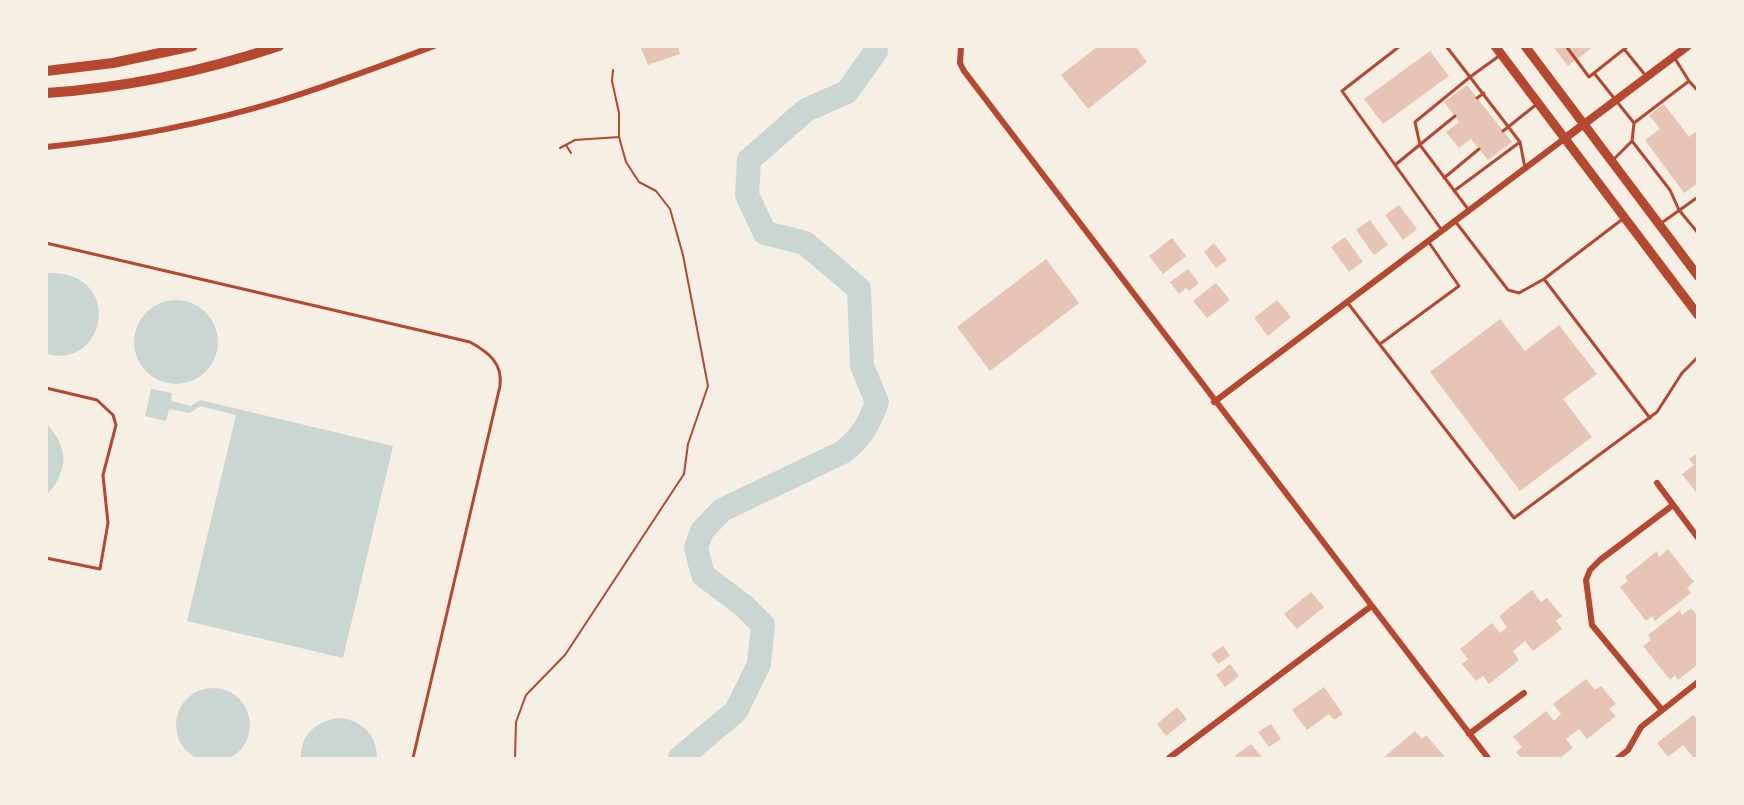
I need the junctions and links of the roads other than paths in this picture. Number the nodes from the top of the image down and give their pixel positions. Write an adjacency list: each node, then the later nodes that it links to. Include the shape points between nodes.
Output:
1 (193, 46): 13 (highway, via 113,63)
2 (279, 46): 19 (highway, via 165,76 82,91)
3 (434, 46): 33 (street, via 280,101 214,119)
4 (1400, 46): 36 (lane, via 1342,91)
5 (1446, 46): 15 (lane)
6 (1566, 46): 14 (lane, via 1589,77)
7 (1688, 46): 12 (main road)
8 (1526, 47): 27 (main road)
9 (1626, 48): 14 (lane); 16 (lane)
10 (960, 50): 57 (street, via 964,71)
11 (1498, 50): 15 (lane); 23 (main road)
12 (1674, 57): 16 (main road); 17 (lane)
13 (46, 71)
14 (1594, 73): 22 (lane)
15 (1470, 77): 20 (lane); 32 (lane, via 1415,122)
16 (1647, 77): 22 (main road)
17 (1689, 81): 18 (lane); 25 (lane)
18 (1698, 91)
19 (46, 93)
20 (1484, 93): 21 (lane); 26 (lane)
21 (1477, 98)
22 (1616, 100): 25 (lane); 27 (main road)
23 (1538, 103): 26 (lane); 29 (main road)
24 (1455, 116): 32 (lane)
25 (1634, 123): 30 (lane)
26 (1509, 125): 28 (lane); 31 (lane)
27 (1584, 125): 29 (main road); 35 (main road)
28 (1503, 131)
29 (1564, 139): 37 (street); 43 (main road)
30 (1632, 141): 35 (lane); 41 (lane, via 1670,190)
31 (1520, 142): 37 (lane); 39 (lane)
32 (1420, 145): 36 (lane); 38 (lane)
33 (46, 147)
34 (1479, 149): 38 (lane)
35 (1611, 162): 45 (main road)
36 (1395, 165): 46 (lane)
37 (1525, 168): 42 (street)
38 (1444, 178): 39 (lane)
39 (1454, 191): 42 (lane)
40 (1698, 197): 41 (lane)
41 (1679, 210): 45 (lane); 47 (lane)
42 (1469, 211): 44 (street)
43 (1624, 218): 51 (lane); 53 (main road)
44 (1455, 221): 46 (street); 51 (lane, via 1508,290 1519,293)
45 (1658, 225): 50 (main road)
46 (1443, 231): 48 (street)
47 (1698, 233)
48 (1428, 242): 52 (street); 54 (lane, via 1459,286)
49 (46, 243): 68 (lane, via 470,342 493,357 501,375 500,386)
50 (1697, 272)
51 (1544, 279): 58 (lane)
52 (1347, 302): 54 (lane); 57 (street)
53 (1698, 315)
54 (1380, 344): 58 (lane, via 1514,518)
55 (1698, 357): 58 (lane)
56 (46, 388): 62 (lane, via 97,400 113,415 117,425 103,475 108,524 100,569)
57 (1214, 402): 63 (street)
58 (1650, 418)
59 (1657, 483): 60 (street)
60 (1673, 505): 61 (street); 66 (street, via 1600,560 1586,580 1592,625)
61 (1698, 538)
62 (46, 558)
63 (1370, 607): 67 (street); 69 (street)
64 (1698, 682): 66 (street)
65 (1524, 693): 67 (street)
66 (1662, 710): 71 (street, via 1641,727)
67 (1468, 734): 70 (street)
68 (413, 759)
69 (1169, 759)
70 (1488, 759)
71 (1618, 759)

